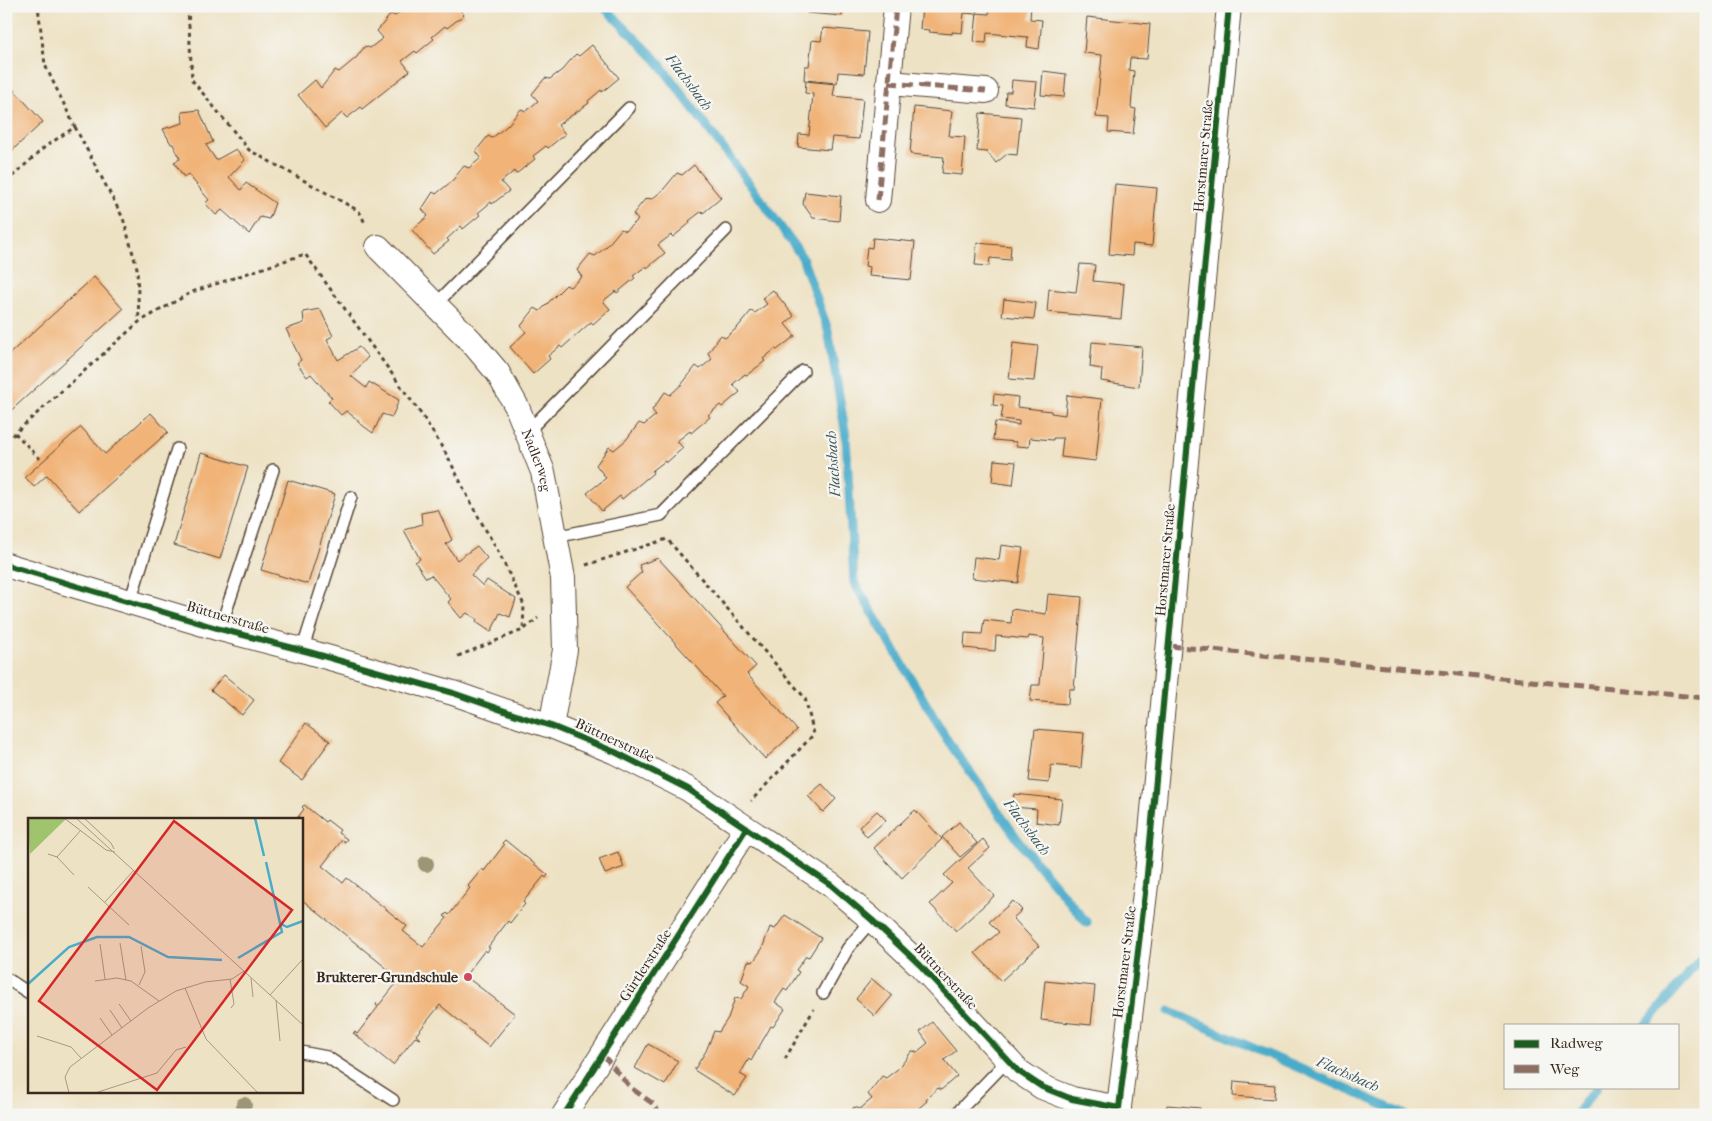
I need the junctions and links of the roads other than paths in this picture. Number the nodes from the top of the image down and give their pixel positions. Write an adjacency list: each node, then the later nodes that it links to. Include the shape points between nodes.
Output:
1 (896, 6): 3 (street)
2 (1229, 6): 29 (street, Horstmarer Straße, via 1147,876)
3 (889, 83): 4 (street); 6 (street)
4 (986, 91)
5 (629, 108): 9 (lane)
6 (878, 200)
7 (726, 230): 11 (lane)
8 (378, 247): 9 (street, Nadlerweg)
9 (436, 304): 11 (street, Nadlerweg, via 498,373)
10 (803, 370): 15 (lane, via 660,515)
11 (528, 431): 15 (street, Nadlerweg, via 543,472)
12 (177, 449): 17 (lane)
13 (273, 470): 18 (lane)
14 (351, 497): 19 (lane)
15 (555, 537): 20 (street, Nadlerweg, via 563,578 565,650)
16 (6, 565): 17 (street, Büttnerstraße)
17 (130, 602): 18 (street, Büttnerstraße)
18 (220, 629): 19 (street, Büttnerstraße)
19 (302, 650): 20 (street, Büttnerstraße, via 453,693)
20 (551, 726): 21 (street, Büttnerstraße, via 615,752 688,789)
21 (746, 829): 22 (street, Büttnerstraße, via 830,884); 30 (street, Gürtlerstraße)
22 (872, 920): 25 (lane, via 848,948); 27 (street, Büttnerstraße, via 920,965)
23 (6, 978): 24 (lane)
24 (28, 993)
25 (822, 993)
26 (302, 1052): 28 (lane, via 327,1057)
27 (1008, 1060): 29 (street, Büttnerstraße, via 1042,1087); 31 (lane)
28 (393, 1100)
29 (1119, 1112)
30 (564, 1115)
31 (955, 1115)

